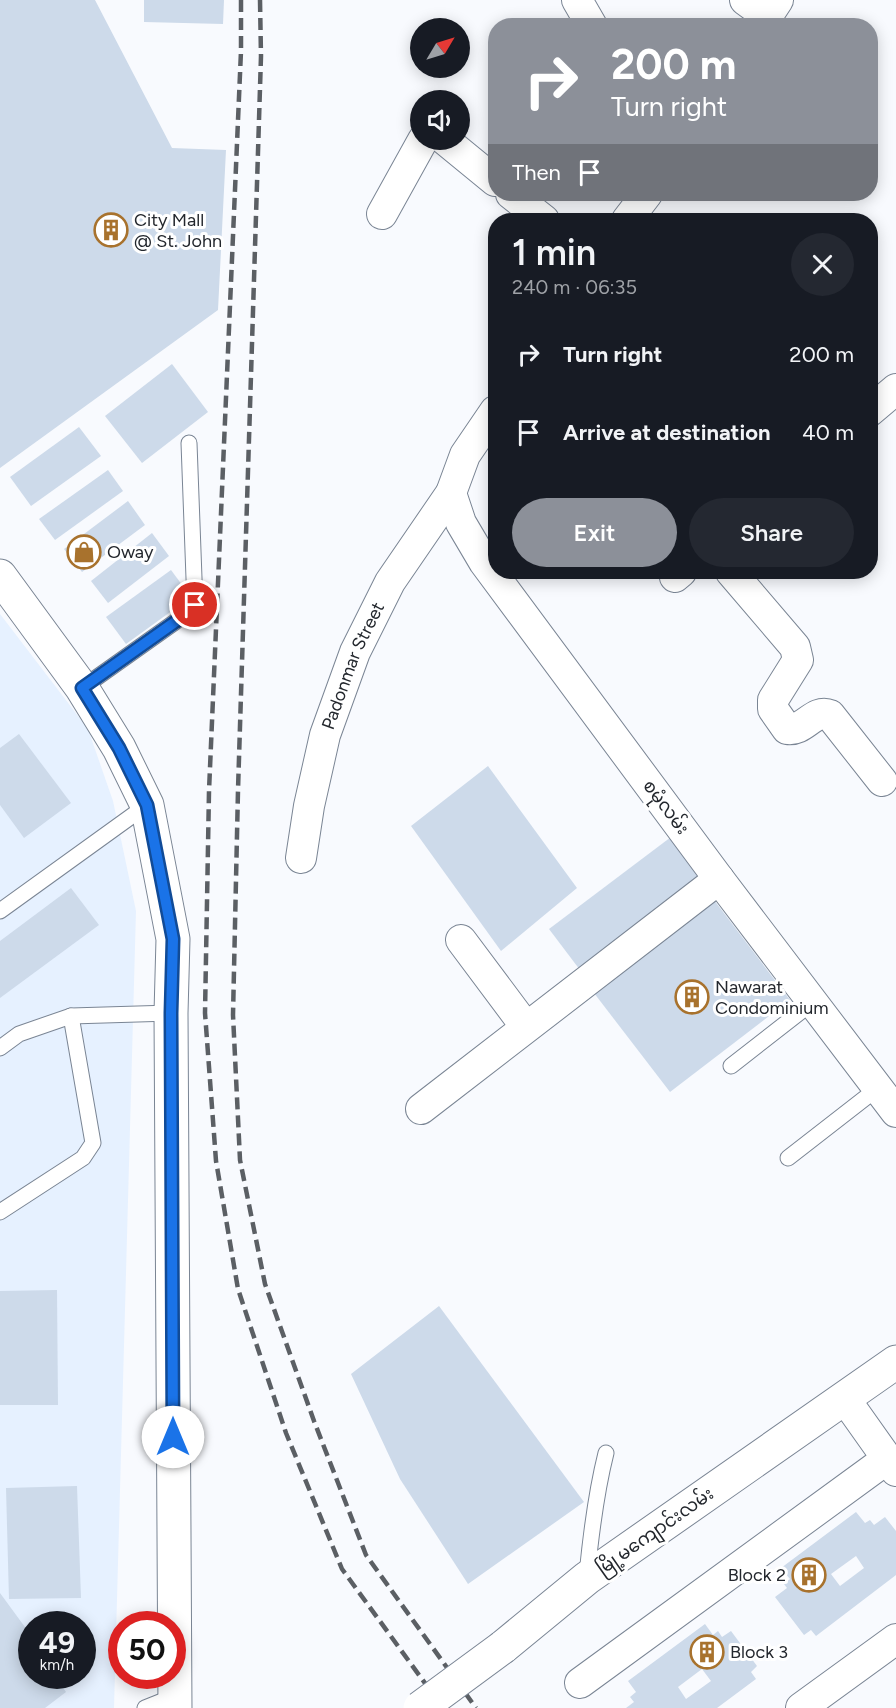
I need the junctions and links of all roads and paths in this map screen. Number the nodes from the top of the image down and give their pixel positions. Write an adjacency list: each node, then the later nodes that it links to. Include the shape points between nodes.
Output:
1 (577, 0): 2 (street)
2 (587, 18)
3 (417, 150): 10 (street)
4 (457, 150): 5 (street)
5 (488, 175)
6 (520, 201): 8 (street)
7 (642, 201): 9 (street)
8 (535, 213)
9 (632, 213)
10 (382, 214)
11 (896, 389): 12 (street)
12 (878, 404)
13 (488, 421): 15 (street, Padonmar Street, via 465,455)
14 (189, 443): 20 (lane, via 195,605)
15 (451, 493): 16 (street, စမုံလမ်း, via 461,523); 23 (street, Padonmar Street, via 390,582 355,652 325,735)
16 (488, 567)
17 (0, 576): 20 (main road)
18 (497, 579): 24 (street, စမုံလမ်း)
19 (737, 579): 21 (street, via 798,653 798,660 773,700 773,710 787,729 795,730 821,713 830,715)
20 (82, 688): 22 (main road, via 119,748)
21 (880, 782)
22 (147, 805): 25 (lane); 28 (main road, via 173,939)
23 (301, 858)
24 (719, 879): 27 (street, စမုံလမ်း); 30 (street)
25 (0, 911)
26 (461, 940): 30 (street)
27 (813, 1002): 32 (lane); 33 (street, စမုံလမ်း)
28 (171, 1013): 29 (lane); 45 (main road)
29 (71, 1016): 31 (lane, via 19,1034); 37 (lane, via 93,1143 83,1158)
30 (526, 1028): 34 (street)
31 (0, 1048)
32 (731, 1066)
33 (878, 1088): 35 (street, စမုံလမ်း); 36 (lane)
34 (421, 1109)
35 (896, 1112)
36 (788, 1158)
37 (0, 1212)
38 (896, 1362): 39 (main road, မြို့မကျောင်းလမ်း)
39 (845, 1399): 41 (street); 42 (main road, မြို့မကျောင်းလမ်း)
40 (606, 1453): 42 (lane, via 591,1528)
41 (892, 1465): 44 (street)
42 (587, 1578): 47 (main road, မြို့မကျောင်းလမ်း, bridge)
43 (896, 1639): 48 (street)
44 (580, 1683)
45 (175, 1702): 46 (lane)
46 (145, 1708)
47 (420, 1708)
48 (801, 1708)

